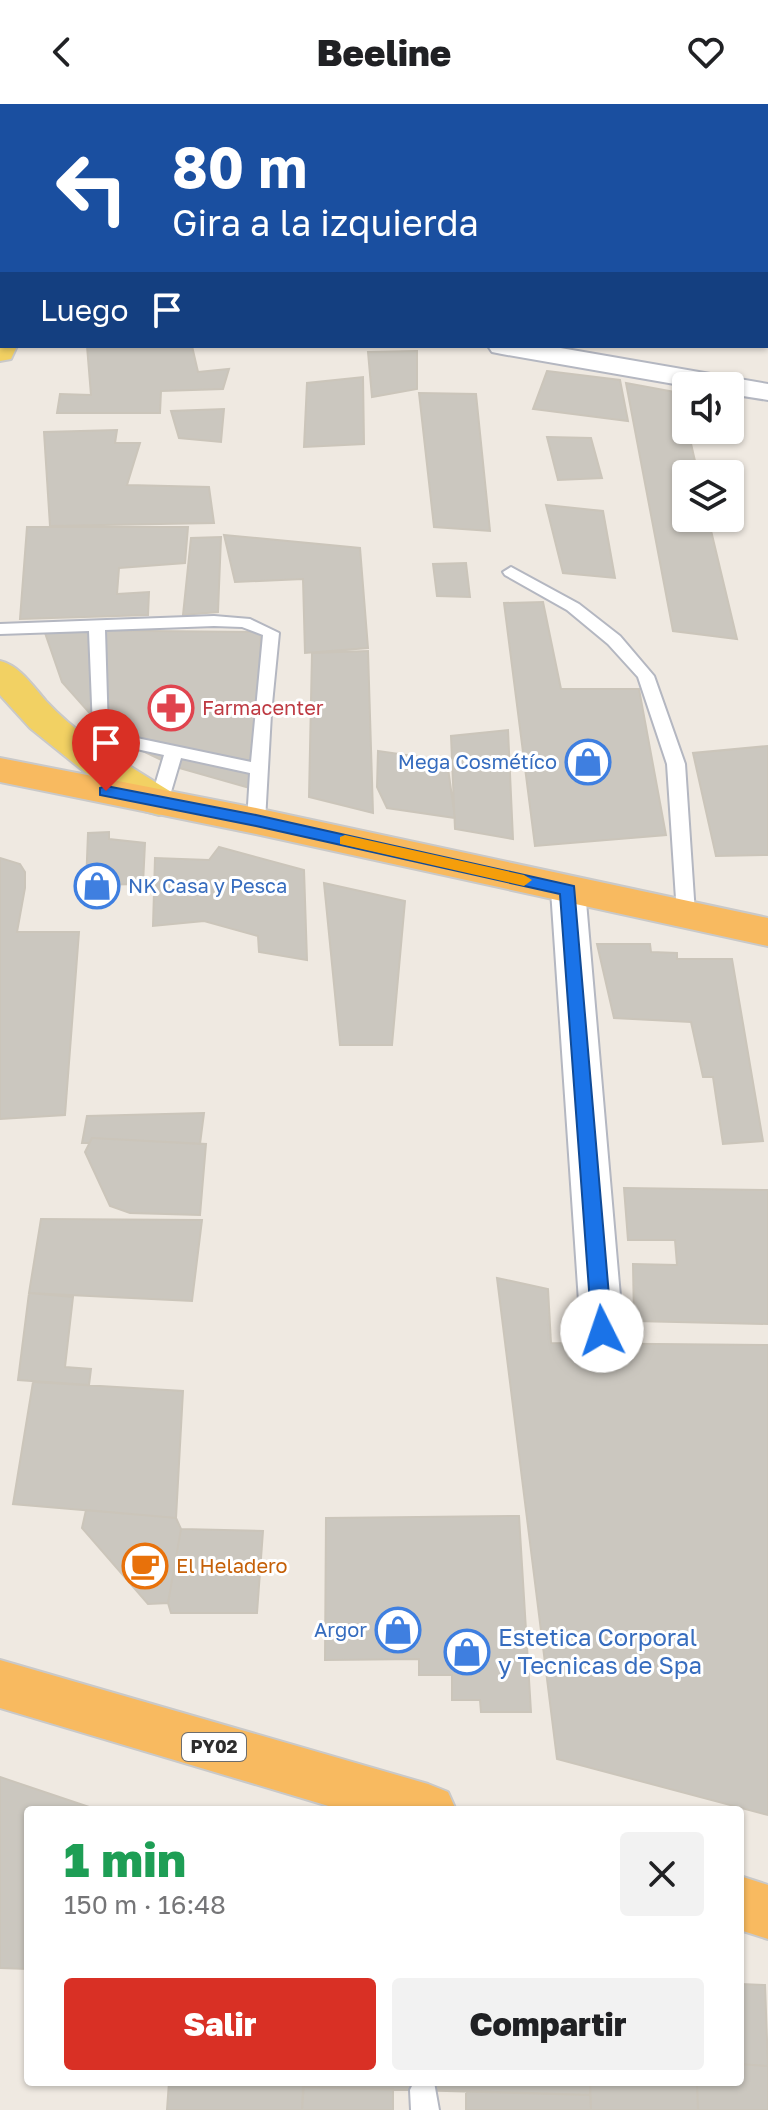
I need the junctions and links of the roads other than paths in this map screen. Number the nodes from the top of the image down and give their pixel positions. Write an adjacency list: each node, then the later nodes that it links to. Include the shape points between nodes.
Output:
1 (514, 348): 2 (street)
2 (768, 392)
3 (511, 572): 14 (lane, via 583,615 646,676 676,764)
4 (97, 625): 5 (lane); 7 (lane); 9 (lane, via 229,621 271,633)
5 (0, 629)
6 (0, 672): 7 (main road, via 43,720)
7 (100, 750): 8 (lane); 11 (main road)
8 (174, 752): 9 (lane); 11 (lane)
9 (259, 769): 12 (lane)
10 (0, 770): 11 (highway)
11 (159, 802): 12 (highway)
12 (256, 821): 13 (highway)
13 (568, 890): 14 (highway); 16 (street)
14 (686, 914): 15 (highway)
15 (768, 932)
16 (602, 1331)
17 (0, 1684): 18 (highway, PY02)
18 (407, 1806)
19 (744, 1904): 20 (highway)
20 (768, 1912)

